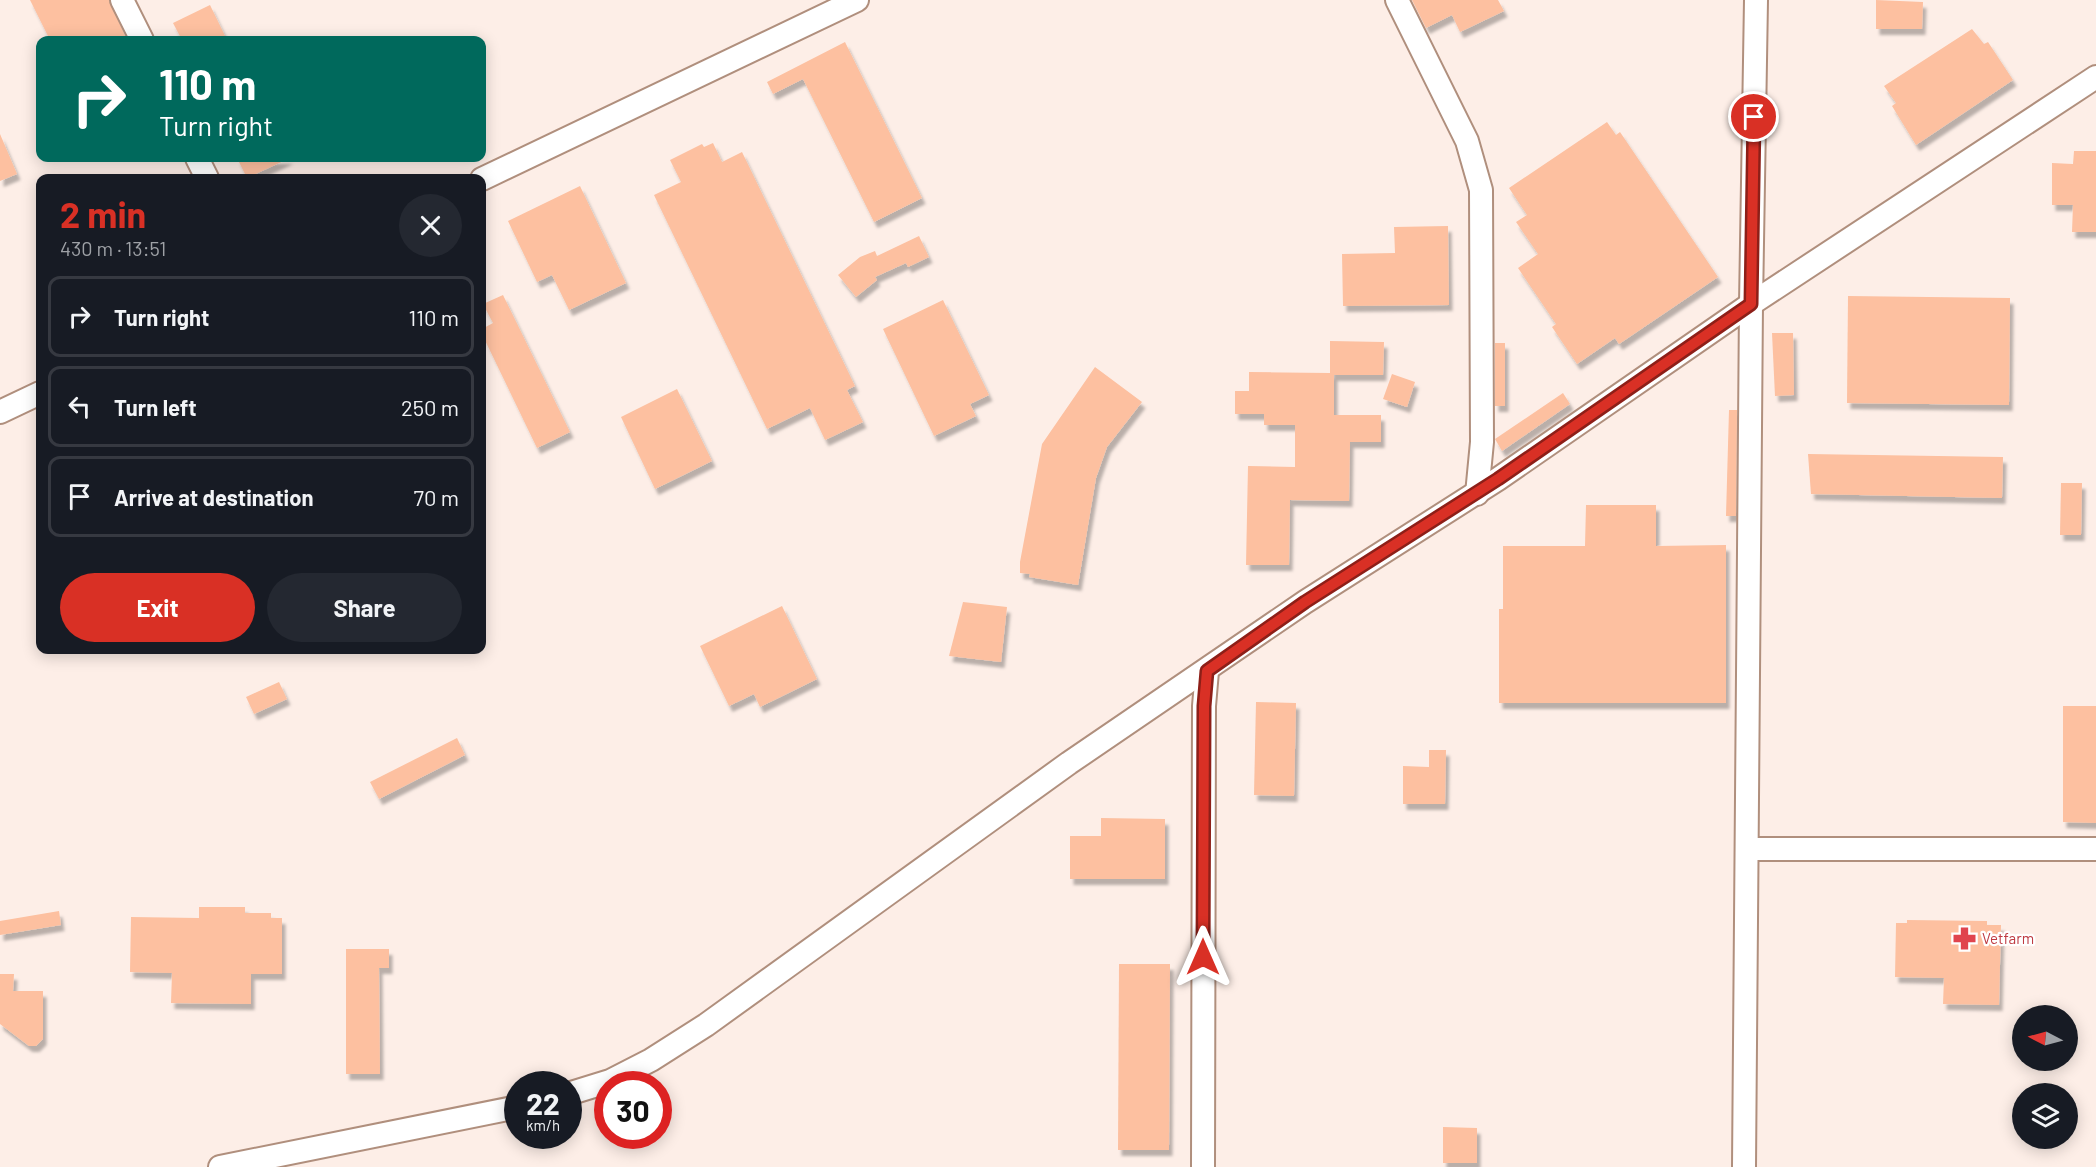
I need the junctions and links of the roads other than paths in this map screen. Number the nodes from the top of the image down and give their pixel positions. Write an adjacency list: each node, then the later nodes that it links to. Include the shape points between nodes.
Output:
1 (122, 0): 5 (street)
2 (857, 0): 7 (street)
3 (1397, 0): 11 (street, via 1467,141 1480,190 1482,442)
4 (1756, 0): 8 (street)
5 (140, 36)
6 (2096, 77): 8 (street)
7 (486, 177)
8 (1751, 304): 11 (street); 13 (street)
9 (36, 395): 10 (street)
10 (0, 412)
11 (1477, 494): 12 (street, via 1305,602)
12 (1207, 671): 15 (street, via 1068,763 706,1025 651,1060 610,1081); 18 (street)
13 (1748, 849): 14 (street); 19 (street)
14 (2096, 849)
15 (582, 1090)
16 (504, 1110): 17 (street)
17 (220, 1167)
18 (1203, 1167)
19 (1744, 1167)

